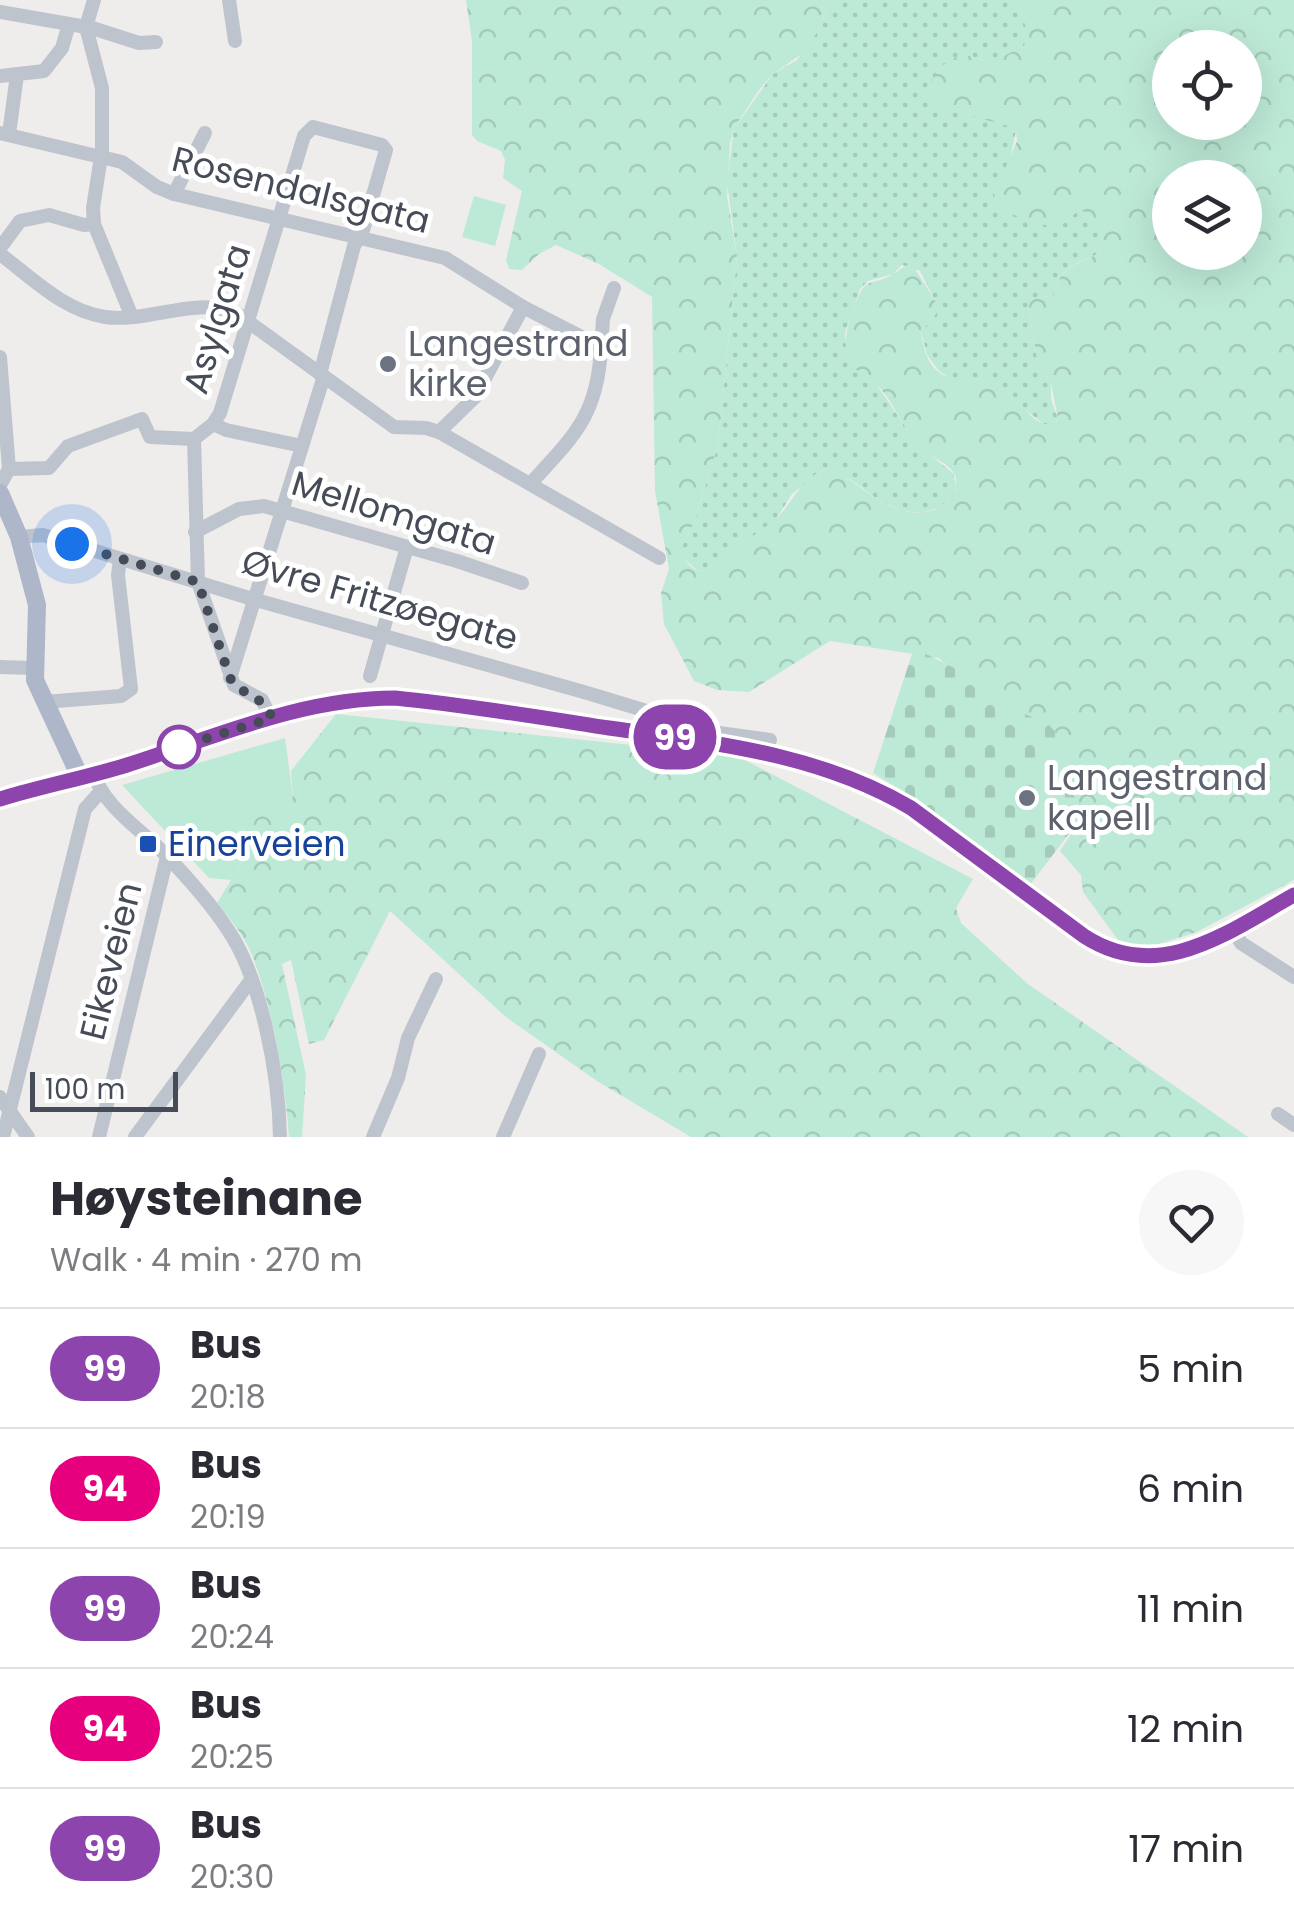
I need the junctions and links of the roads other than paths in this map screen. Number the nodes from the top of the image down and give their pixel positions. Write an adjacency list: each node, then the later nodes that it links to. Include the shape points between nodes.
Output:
1 (94, 0): 5 (street)
2 (230, 0): 6 (street)
3 (0, 12): 4 (street)
4 (69, 24): 5 (street); 9 (street, via 47,67)
5 (86, 27): 7 (street); 12 (street, via 102,82)
6 (234, 41)
7 (156, 42)
8 (0, 76): 9 (street)
9 (16, 76): 11 (street)
10 (205, 133): 13 (street)
11 (4, 134): 12 (street, Rosendalsgata)
12 (102, 157): 13 (street, Rosendalsgata); 15 (street)
13 (174, 194): 14 (street, Rosendalsgata)
14 (280, 218): 16 (street, Rosendalsgata); 16 (street, Asylgata, via 304,136 309,128 333,132 386,148); 21 (street, Asylgata)
15 (94, 224): 17 (street, via 49,215 20,221); 20 (street)
16 (360, 237): 19 (street, Rosendalsgata, via 445,258); 24 (street)
17 (0, 251): 20 (street, via 75,308 103,317)
18 (614, 288): 22 (street)
19 (523, 307): 22 (street, Rosendalsgata); 26 (street, via 474,397)
20 (132, 316): 21 (street, via 213,308)
21 (247, 321): 24 (street); 25 (street, Asylgata)
22 (601, 347): 30 (street, via 593,404)
23 (0, 362): 29 (street)
24 (322, 377): 26 (street, via 394,427); 28 (street)
25 (214, 424): 27 (street, Asylgata); 28 (street)
26 (439, 432): 30 (street)
27 (194, 439): 29 (street, via 150,437 142,419 68,446 49,468); 35 (street, Asylgata)
28 (302, 446): 33 (street)
29 (8, 469): 31 (street)
30 (531, 484): 39 (street)
31 (0, 485)
32 (0, 494): 34 (main road)
33 (284, 511): 35 (street, Mellomgata, via 247,506); 37 (street, Mellomgata); 42 (street)
34 (4, 513): 36 (main road)
35 (195, 532): 40 (street, Asylgata)
36 (19, 537): 38 (street, Øvre Fritzøegate, via 44,536); 45 (main road, via 37,605)
37 (408, 547): 41 (street, Mellomgata); 43 (street)
38 (120, 558): 40 (street, Øvre Fritzøegate); 48 (street, via 131,690)
39 (659, 558)
40 (198, 582): 42 (street, Øvre Fritzøegate); 47 (street, Asylgata)
41 (522, 582)
42 (256, 600): 43 (street, Øvre Fritzøegate); 47 (street)
43 (383, 636): 46 (street); 50 (street, Øvre Fritzøegate, via 729,736)
44 (0, 667): 45 (street)
45 (32, 668): 48 (main road)
46 (370, 676)
47 (230, 678): 49 (street, via 262,700)
48 (44, 702): 51 (main road)
49 (272, 718): 51 (main road); 55 (main road, via 327,702 395,698 766,752 830,770 898,801 1108,950 1167,955)
50 (770, 740)
51 (91, 780): 52 (main road); 53 (street); 61 (street)
52 (0, 799)
53 (166, 856): 58 (street, via 230,933); 66 (street, Eikeveien)
54 (1294, 895): 55 (main road)
55 (1233, 929): 56 (street, via 1241,944)
56 (1294, 977)
57 (436, 978): 69 (street)
58 (250, 980): 67 (street); 68 (street, via 273,1058)
59 (539, 1054): 70 (street)
60 (0, 1097): 61 (street)
61 (10, 1112): 64 (street); 65 (street)
62 (1278, 1114): 63 (street)
63 (1294, 1125)
64 (3, 1137)
65 (28, 1137)
66 (99, 1137)
67 (135, 1137)
68 (280, 1137)
69 (373, 1137)
70 (502, 1137)

